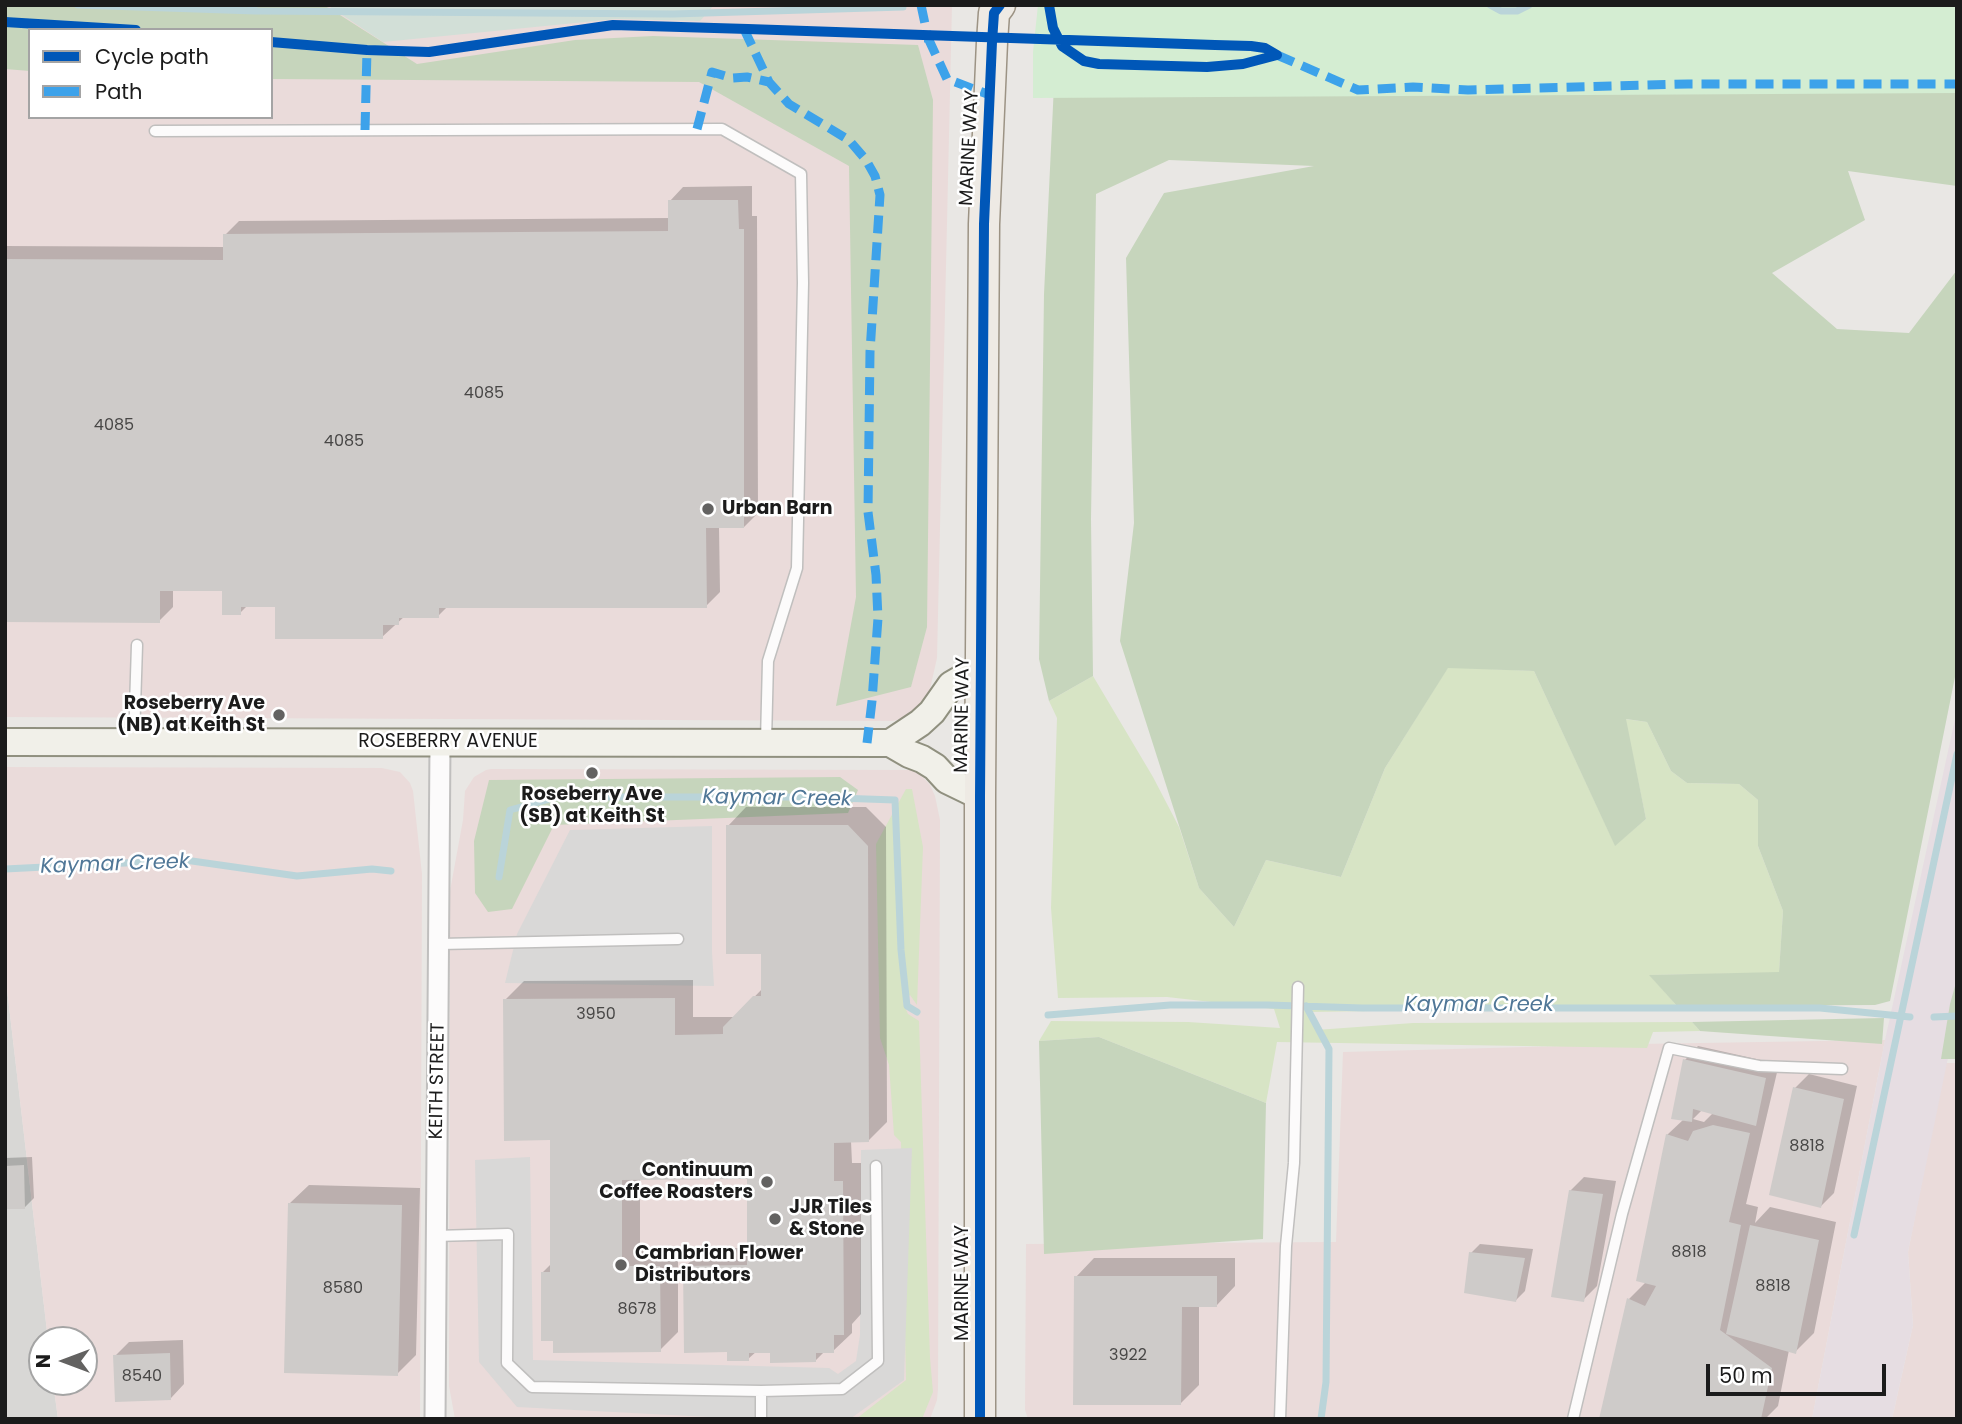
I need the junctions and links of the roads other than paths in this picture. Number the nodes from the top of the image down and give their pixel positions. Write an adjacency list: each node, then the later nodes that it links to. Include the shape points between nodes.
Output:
1 (995, 8): 4 (main road, MARINE WAY, via 984,224)
2 (155, 131): 6 (lane, via 722,129 801,174 797,568 768,661)
3 (137, 645): 5 (lane)
4 (982, 667): 9 (street, via 951,685 932,712); 10 (main road, MARINE WAY)
5 (134, 741): 7 (street, ROSEBERRY AVENUE); 8 (street, ROSEBERRY AVENUE)
6 (766, 741): 8 (street, ROSEBERRY AVENUE); 9 (street, ROSEBERRY AVENUE)
7 (5, 742)
8 (440, 743): 12 (street, KEITH STREET)
9 (890, 743): 10 (street, ROSEBERRY AVENUE)
10 (979, 796): 20 (main road, MARINE WAY)
11 (678, 939): 12 (lane)
12 (440, 944): 16 (street, KEITH STREET)
13 (1298, 988): 21 (lane)
14 (1842, 1069): 22 (lane, via 1759,1066 1670,1048 1622,1214)
15 (876, 1166): 17 (lane, via 878,1361 842,1389)
16 (435, 1236): 17 (lane, via 508,1234 508,1363 532,1387); 18 (street, KEITH STREET)
17 (761, 1391): 19 (lane)
18 (435, 1419)
19 (761, 1419)
20 (980, 1419)
21 (1280, 1419)
22 (1573, 1419)

